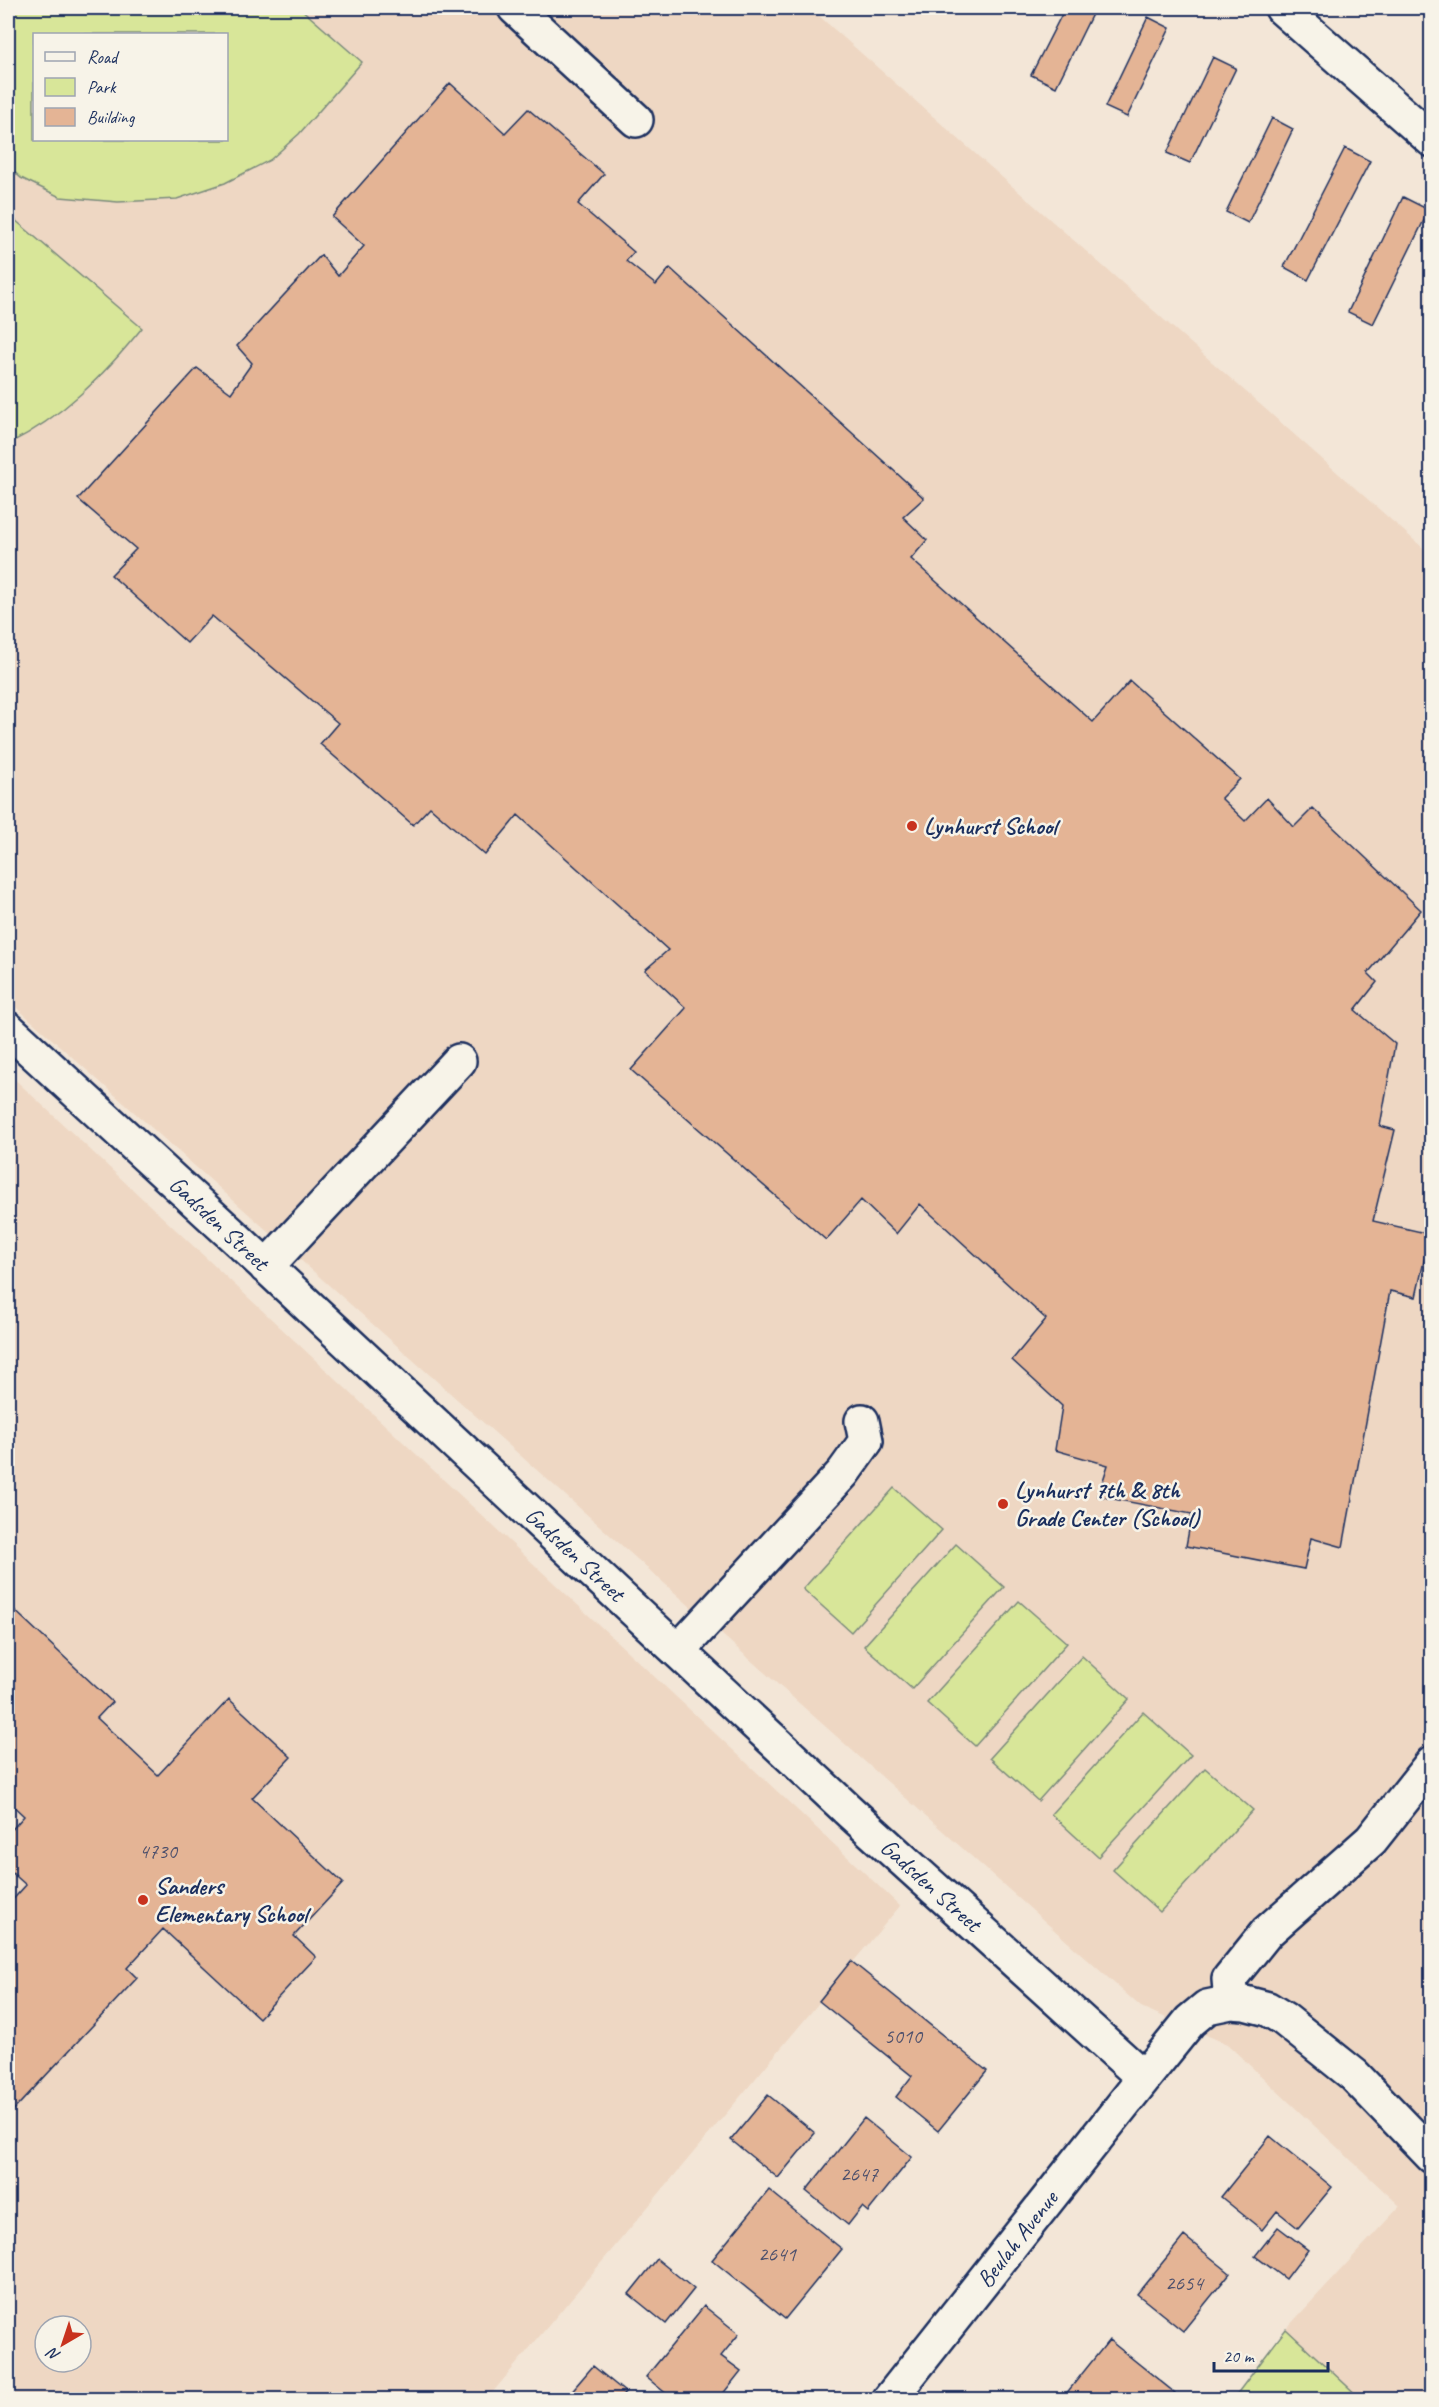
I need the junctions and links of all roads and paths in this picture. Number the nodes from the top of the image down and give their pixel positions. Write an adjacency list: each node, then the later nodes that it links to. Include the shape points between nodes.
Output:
1 (515, 8): 3 (street)
2 (1282, 8): 4 (street)
3 (636, 120)
4 (1431, 140)
5 (8, 1029): 7 (street, Gadsden Street)
6 (459, 1061): 7 (street)
7 (266, 1267): 9 (street, Gadsden Street)
8 (862, 1420): 9 (street, via 866,1441 843,1473)
9 (679, 1650): 12 (street, Gadsden Street, via 850,1812)
10 (1431, 1763): 11 (street, via 1371,1840 1267,1932 1229,1979)
11 (1232, 2002): 12 (street, Beulah Avenue, via 1207,2007 1190,2020); 13 (street, via 1268,2009 1306,2035 1354,2075)
12 (1144, 2078): 14 (street, Beulah Avenue)
13 (1431, 2156)
14 (889, 2400)

